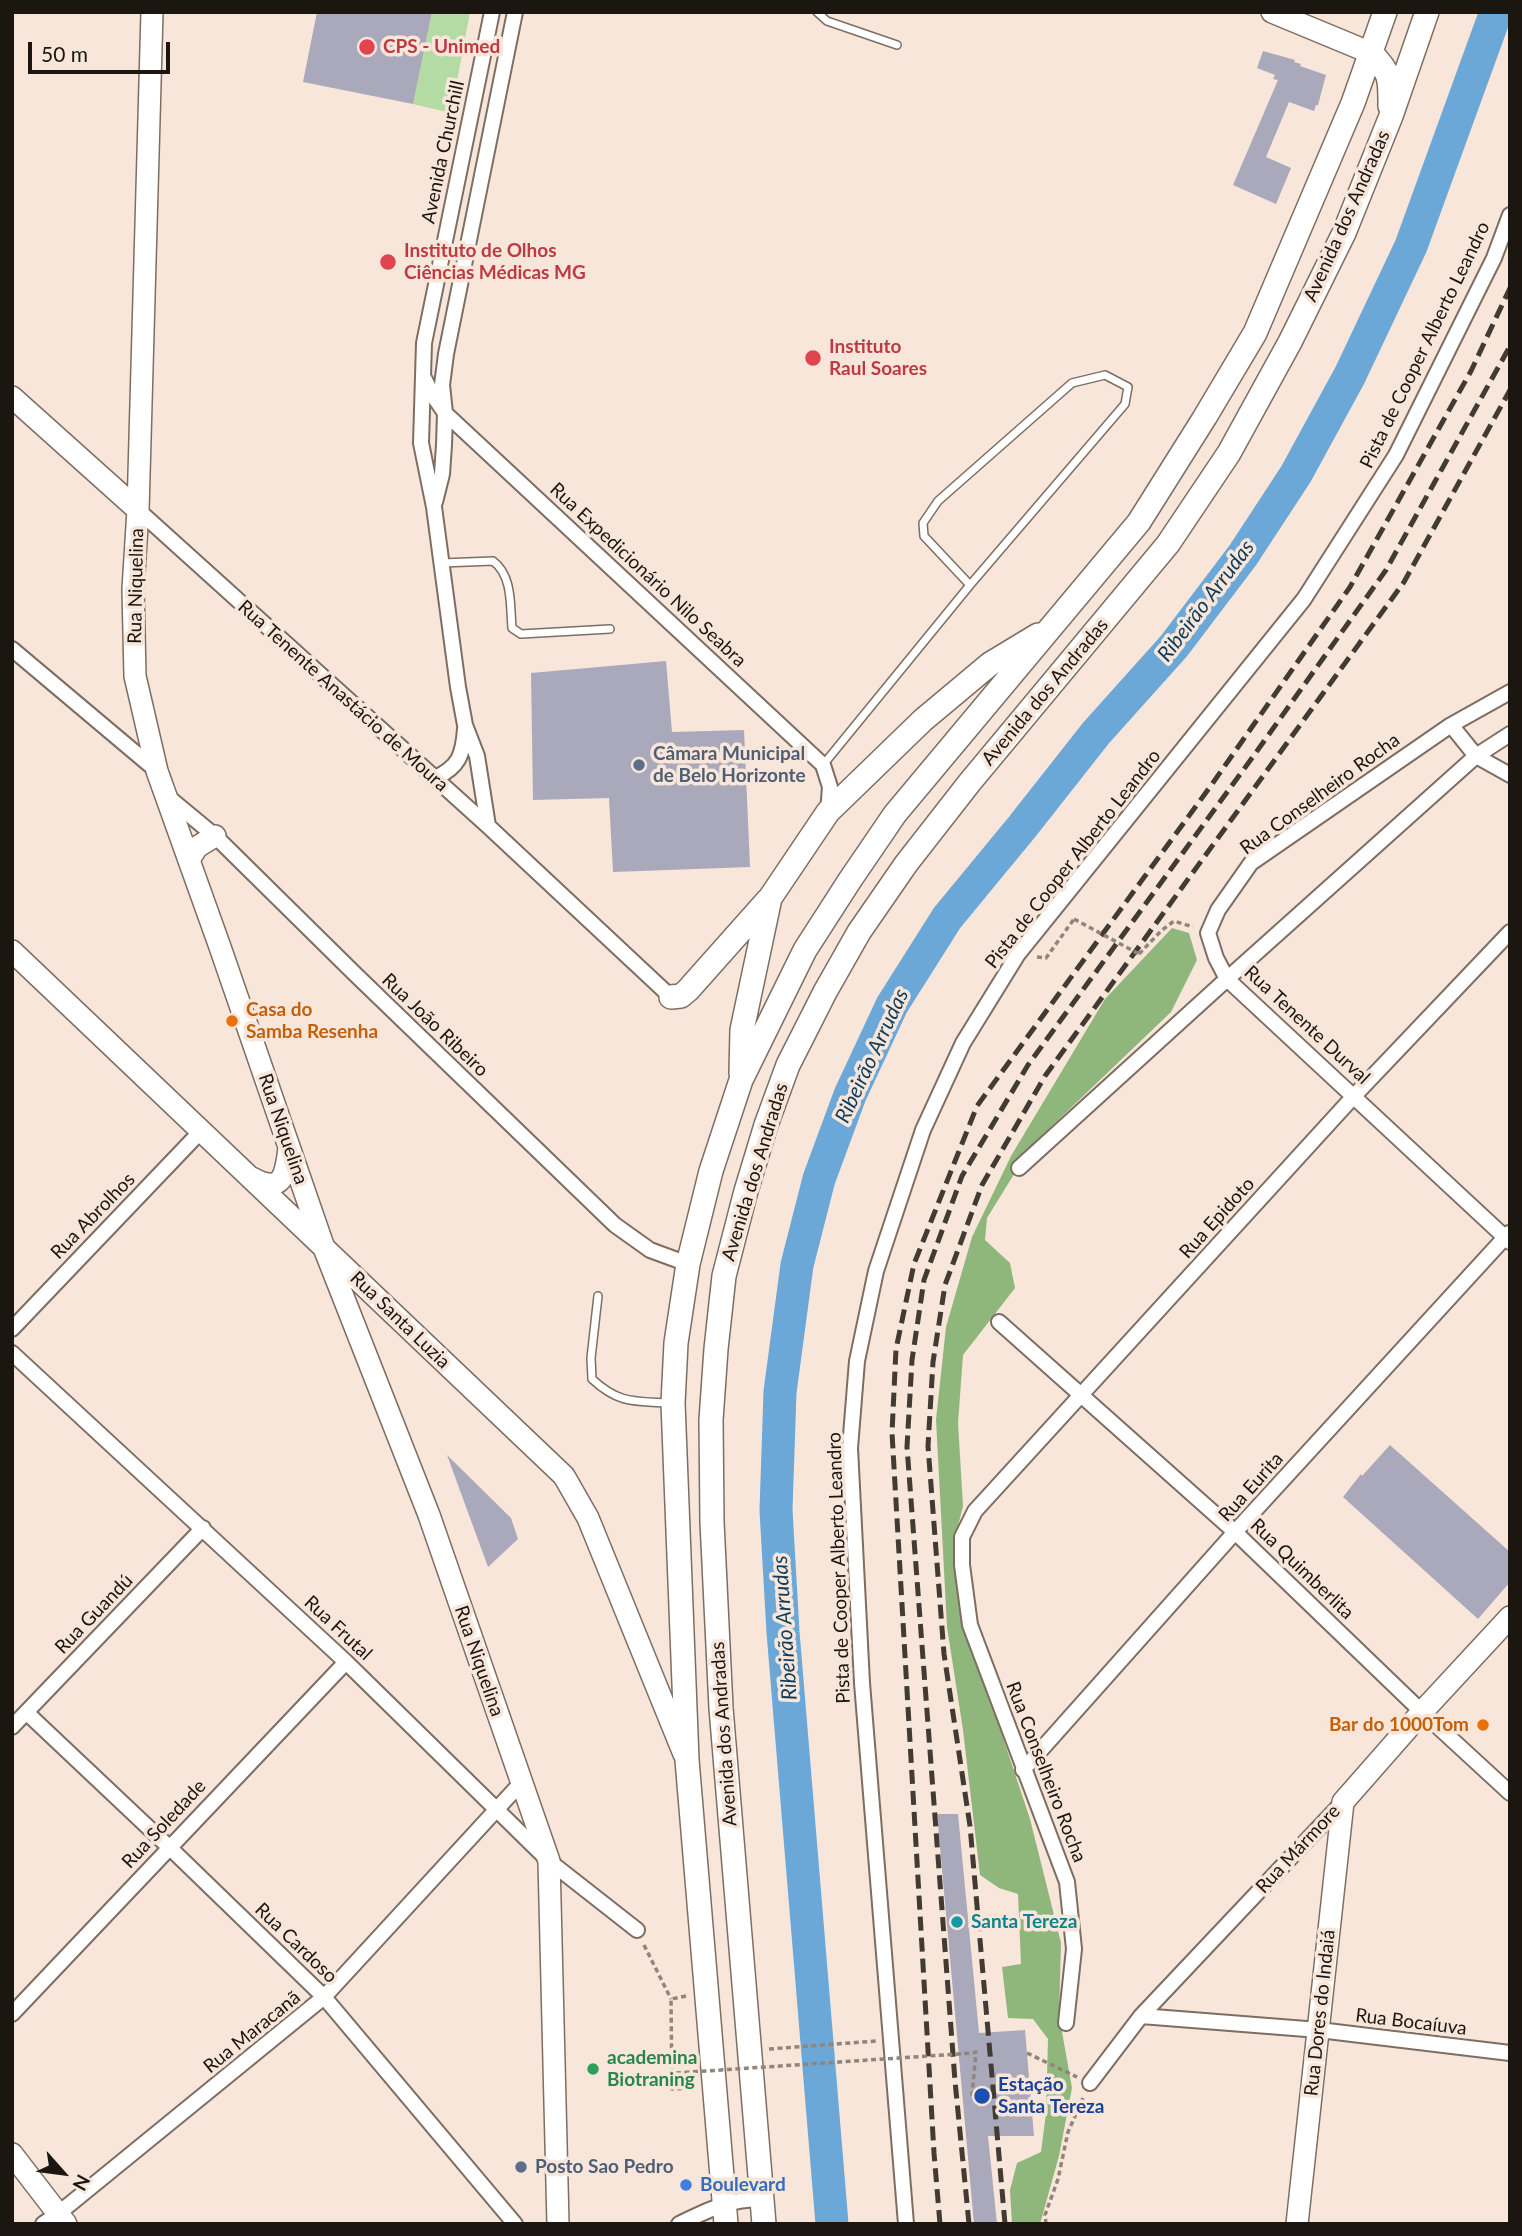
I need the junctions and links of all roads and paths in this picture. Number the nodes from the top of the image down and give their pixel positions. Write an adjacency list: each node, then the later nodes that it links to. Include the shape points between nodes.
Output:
1 (152, 12): 18 (street, Rua Niquelina)
2 (492, 12): 10 (street, Avenida Churchill)
3 (515, 12): 11 (street, Avenida Churchill)
4 (817, 12): 8 (lane, via 827,21)
5 (1272, 12): 9 (street)
6 (1385, 12): 9 (main road, Avenida dos Andradas)
7 (1427, 12): 12 (main road, Avenida dos Andradas)
8 (897, 45)
9 (1371, 52): 12 (main road, via 1390,80); 21 (main road, Avenida dos Andradas, via 1255,333 1139,522)
10 (472, 110): 11 (street); 14 (street, Avenida Churchill, via 424,343)
11 (495, 114): 16 (street, Avenida Churchill, via 446,354)
12 (1391, 116): 85 (main road, Avenida dos Andradas, via 1345,233 1228,453 1168,544 970,782 859,932 788,1065 766,1125 724,1276 711,1420 721,1708)
13 (1510, 215): 84 (street, Pista de Cooper Alberto Leandro, via 1494,258 1389,466 1304,599 1018,954 963,1043 919,1143 876,1271 857,1361 850,1448 862,1683)
14 (422, 373): 16 (street, Rua Expedicionário Nilo Seabra); 17 (street, Avenida Churchill, via 421,443)
15 (12, 397): 18 (street, Rua Tenente Anastácio de Moura)
16 (445, 413): 17 (street, Avenida Churchill, via 442,474); 29 (street, Rua Expedicionário Nilo Seabra)
17 (434, 507): 19 (street, Avenida Churchill)
18 (138, 510): 30 (street, Rua Niquelina, via 133,589 135,676); 32 (street, Rua Tenente Anastácio de Moura)
19 (442, 563): 22 (lane, via 493,561 499,566 508,581 512,628 521,634); 26 (street, Avenida Churchill)
20 (970, 585): 20 (lane, via 925,536 923,523 939,501 1072,383 1105,375 1128,387 1125,404); 29 (lane)
21 (1055, 624): 34 (main road, via 990,664 923,720); 45 (main road, Avenida dos Andradas, via 888,825 805,950)
22 (610, 629)
23 (12, 649): 30 (street)
24 (1510, 692): 25 (street, Rua Conselheiro Rocha)
25 (1451, 724): 28 (street); 40 (street, Rua Conselheiro Rocha, via 1251,863 1218,910)
26 (465, 725): 32 (street, Avenida Churchill, via 458,762); 35 (street, Avenida Churchill, via 477,756)
27 (1510, 734): 28 (street)
28 (1476, 756): 31 (street); 43 (street, Rua Tenente Durval)
29 (823, 765): 34 (street, via 830,787)
30 (157, 771): 33 (street, Rua Niquelina)
31 (1510, 775)
32 (435, 778): 35 (street, Rua Tenente Anastácio de Moura)
33 (167, 797): 36 (street, Rua João Ribeiro); 37 (street, Rua Niquelina)
34 (828, 812): 38 (main road)
35 (488, 826): 44 (street, Rua Tenente Anastácio de Moura)
36 (215, 836): 37 (street, via 197,847); 53 (street, Rua João Ribeiro, via 615,1224 650,1250)
37 (190, 860): 48 (street, Rua Niquelina)
38 (770, 898): 44 (main road, via 688,990); 45 (main road, via 742,1030)
39 (1510, 932): 46 (street, Rua Epidoto)
40 (1208, 933): 42 (path, bridge, via 1174,921 1139,954 1074,919); 43 (street)
41 (12, 951): 47 (street, Rua Santa Luzia)
42 (1046, 958)
43 (1227, 979): 46 (street, Rua Tenente Durval); 49 (street)
44 (671, 997)
45 (741, 1080): 53 (main road, Avenida dos Andradas, via 711,1171)
46 (1354, 1096): 51 (street, Rua Tenente Durval); 58 (street, Rua Epidoto)
47 (202, 1130): 50 (street, Rua Santa Luzia); 56 (street, Rua Abrolhos)
48 (289, 1146): 50 (street, via 287,1168 279,1182 263,1184); 52 (street, Rua Niquelina)
49 (1019, 1168)
50 (250, 1177): 52 (street, Rua Santa Luzia)
51 (1508, 1237): 61 (street, Rua Eurita)
52 (324, 1248): 68 (street, Rua Santa Luzia, via 564,1476 588,1518); 70 (street, Rua Niquelina, via 429,1515)
53 (688, 1264): 59 (main road, Avenida dos Andradas)
54 (598, 1296): 59 (lane, via 592,1379 627,1401)
55 (999, 1322): 58 (street, Rua Quimberlita)
56 (12, 1329)
57 (12, 1353): 60 (street, Rua Frutal)
58 (1082, 1395): 61 (street, Rua Quimberlita); 62 (street, Rua Epidoto, via 975,1511)
59 (673, 1403): 68 (main road, Avenida dos Andradas)
60 (203, 1528): 64 (street, Rua Frutal); 66 (street, Rua Guandú)
61 (1236, 1532): 65 (street, Rua Quimberlita); 69 (street, Rua Eurita)
62 (962, 1537): 69 (street, Rua Conselheiro Rocha, via 961,1565 970,1625)
63 (1510, 1617): 65 (street, Rua Mármore)
64 (346, 1662): 73 (street, Rua Frutal); 74 (street, Rua Soledade)
65 (1422, 1712): 71 (street, Rua Quimberlita); 72 (street, Rua Mármore)
66 (27, 1713): 67 (street, Rua Guandú); 74 (street, Rua Cardoso)
67 (12, 1727)
68 (687, 1760): 77 (main road, Avenida dos Andradas)
69 (1023, 1770): 82 (street, Rua Conselheiro Rocha, via 1067,1882 1074,1949)
70 (520, 1784): 73 (street, Rua Maracanã); 75 (street, Rua Niquelina)
71 (1510, 1793)
72 (1343, 1802): 81 (street, Rua Mármore); 83 (street, Rua Dores do Indaiá)
73 (496, 1809): 75 (street, Rua Frutal); 78 (street, Rua Maracanã)
74 (169, 1847): 78 (street, Rua Cardoso); 80 (street, Rua Soledade)
75 (549, 1861): 76 (street, Rua Frutal); 97 (street, Rua Niquelina)
76 (637, 1930): 79 (path)
77 (705, 1992): 79 (path); 90 (main road, Avenida dos Andradas)
78 (324, 1997): 95 (street, Rua Maracanã); 96 (street, Rua Cardoso)
79 (671, 1999): 88 (path)
80 (12, 2014)
81 (1141, 2016): 83 (street, Rua Bocaíuva); 89 (street, Rua Mármore)
82 (1066, 2023)
83 (1319, 2030): 87 (street, Rua Bocaíuva); 102 (street, Rua Dores do Indaiá)
84 (892, 2040): 85 (path); 100 (street, Pista de Cooper Alberto Leandro)
85 (750, 2050): 93 (main road, Avenida dos Andradas)
86 (1027, 2053): 89 (path)
87 (1510, 2053)
88 (671, 2073): 90 (path, via 672,2089); 91 (path, bridge, via 976,2053)
89 (1090, 2083): 101 (path, via 1068,2132)
90 (713, 2087): 94 (main road, Avenida dos Andradas)
91 (972, 2096)
92 (12, 2154): 95 (street)
93 (762, 2199): 94 (street, via 746,2199); 99 (main road, Avenida dos Andradas)
94 (724, 2213): 98 (street)
95 (56, 2220)
96 (515, 2224)
97 (558, 2224)
98 (679, 2224)
99 (764, 2224)
100 (906, 2224)
101 (1046, 2224)
102 (1297, 2224)

